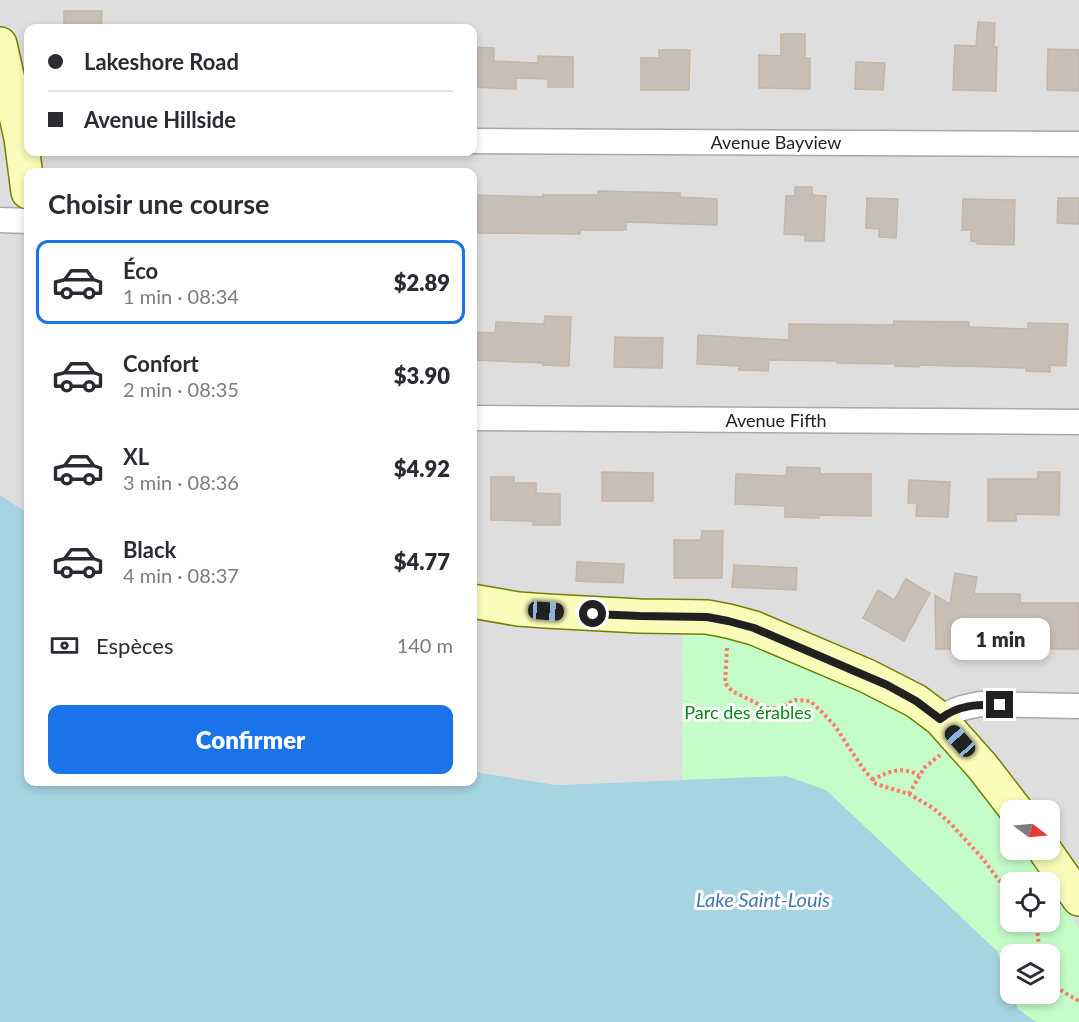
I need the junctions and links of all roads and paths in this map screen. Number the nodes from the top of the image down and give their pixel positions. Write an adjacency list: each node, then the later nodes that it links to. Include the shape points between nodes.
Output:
1 (0, 44): 2 (street)
2 (24, 134)
3 (477, 141): 4 (street, Avenue Bayview)
4 (1079, 144)
5 (0, 220): 6 (street)
6 (24, 221)
7 (477, 418): 8 (street, Avenue Fifth)
8 (1079, 422)
9 (477, 603): 10 (street, via 518,609)
10 (728, 621): 12 (street, via 754,628 887,685); 15 (path, via 725,682 732,691 766,708 779,708 795,700 810,702 835,726)
11 (1079, 706): 12 (street, via 980,704)
12 (940, 719): 17 (street)
13 (942, 754): 14 (path)
14 (920, 775): 15 (path, via 900,770); 16 (path)
15 (872, 780): 16 (path)
16 (909, 794): 19 (path, via 952,825)
17 (1009, 800)
18 (1052, 860): 20 (street)
19 (1000, 882)
20 (1079, 899)
21 (1060, 990): 22 (path)
22 (1079, 1001)

